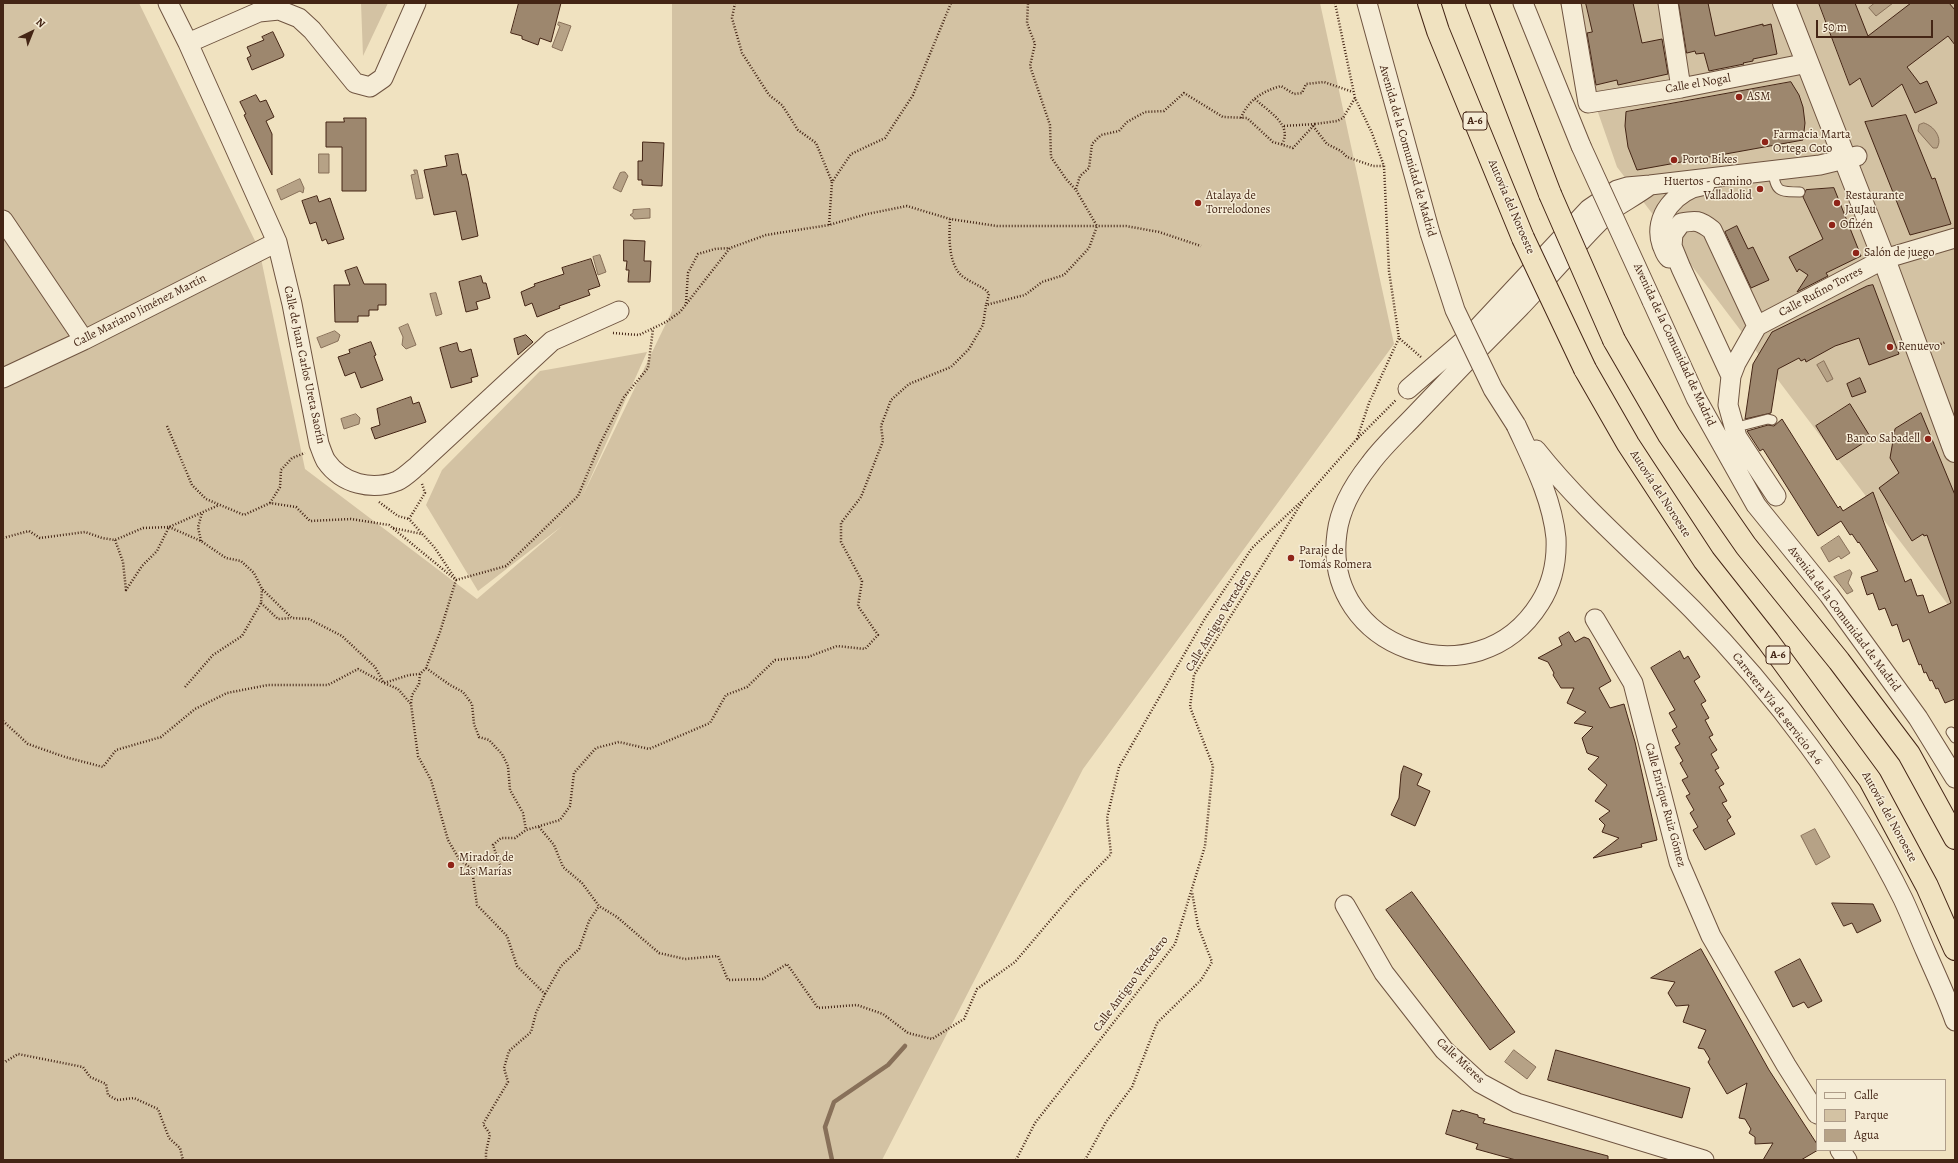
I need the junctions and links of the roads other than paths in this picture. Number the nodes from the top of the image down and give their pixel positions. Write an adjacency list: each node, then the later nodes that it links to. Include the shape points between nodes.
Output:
1 (168, 3): 11 (street, Calle de Juan Carlos Ureta Saorín)
2 (416, 3): 11 (street, via 383,78 370,87 355,83 312,30 299,18 279,10 259,12)
3 (1367, 3): 32 (street, Avenida de la Comunidad de Madrid, bridge, via 1430,233 1455,310 1487,377)
4 (1429, 3): 40 (highway, Autovía del Noroeste / A-6, bridge, via 1438,31 1523,238 1585,369 1628,444 1704,560 1768,641 1870,780 1927,886)
5 (1477, 3): 38 (highway, bridge, via 1550,194 1614,340 1670,435 1746,546 1839,661 1909,754)
6 (1523, 3): 37 (street, Avenida de la Comunidad de Madrid, bridge, via 1581,146 1696,398 1756,505 1829,595 1918,718)
7 (1571, 3): 13 (street, Calle el Nogal, via 1588,103)
8 (1668, 3): 13 (street)
9 (1784, 3): 12 (street)
10 (1796, 3): 14 (street)
11 (188, 43): 21 (street, Calle de Juan Carlos Ureta Saorín)
12 (1808, 63): 13 (street, Calle el Nogal); 14 (street)
13 (1681, 88)
14 (1851, 158): 15 (street, via 1820,165); 22 (street)
15 (1773, 169): 16 (street); 18 (lane, via 1774,183 1778,188 1784,192)
16 (1737, 174): 17 (street); 23 (street, via 1725,183 1695,187 1680,195 1664,212 1659,227 1661,242 1666,256)
17 (1650, 185): 29 (street, via 1627,186 1589,209 1475,331); 32 (street, via 1614,208 1597,224 1371,461 1348,498 1337,530 1337,564 1342,582 1362,617 1393,643 1426,655 1462,655 1482,650 1499,643 1519,628 1544,596 1553,574 1555,559 1556,540 1552,509)
18 (1800, 192)
19 (3, 220): 26 (street)
20 (1955, 238): 22 (street, Calle Rufino Torres)
21 (277, 242): 24 (street, Calle de Juan Carlos Ureta Saorín, via 322,450 326,461 342,476 360,486 380,487 399,480 552,341); 26 (street, Calle Mariano Jiménez Martín)
22 (1889, 257): 25 (street, Calle Rufino Torres); 30 (street, via 1938,345); 34 (street)
23 (1681, 268): 25 (street, via 1672,246 1673,234 1681,223 1694,220 1703,223 1712,230); 27 (street)
24 (619, 311)
25 (1757, 326): 27 (street)
26 (84, 340): 28 (street, Calle Mariano Jiménez Martín)
27 (1731, 376): 33 (street, via 1728,405)
28 (3, 378)
29 (1408, 389)
30 (1955, 412)
31 (1772, 420): 33 (lane, via 1768,418)
32 (1516, 425): 41 (street, Carretera Vía de servicio A-6, via 1559,479 1732,650 1806,744 1843,796 1903,899)
33 (1733, 428): 35 (street)
34 (1955, 451)
35 (1776, 496)
36 (1595, 619): 42 (street, Calle Enrique Ruiz Gómez, via 1633,683 1679,862 1711,936)
37 (1955, 778)
38 (1955, 838)
39 (1346, 905): 44 (street, Calle Mieres, via 1384,973 1444,1050 1480,1083 1517,1103)
40 (1955, 949)
41 (1955, 1021)
42 (1816, 1112)
43 (1841, 1151): 45 (street)
44 (1704, 1160)
45 (1847, 1160)

